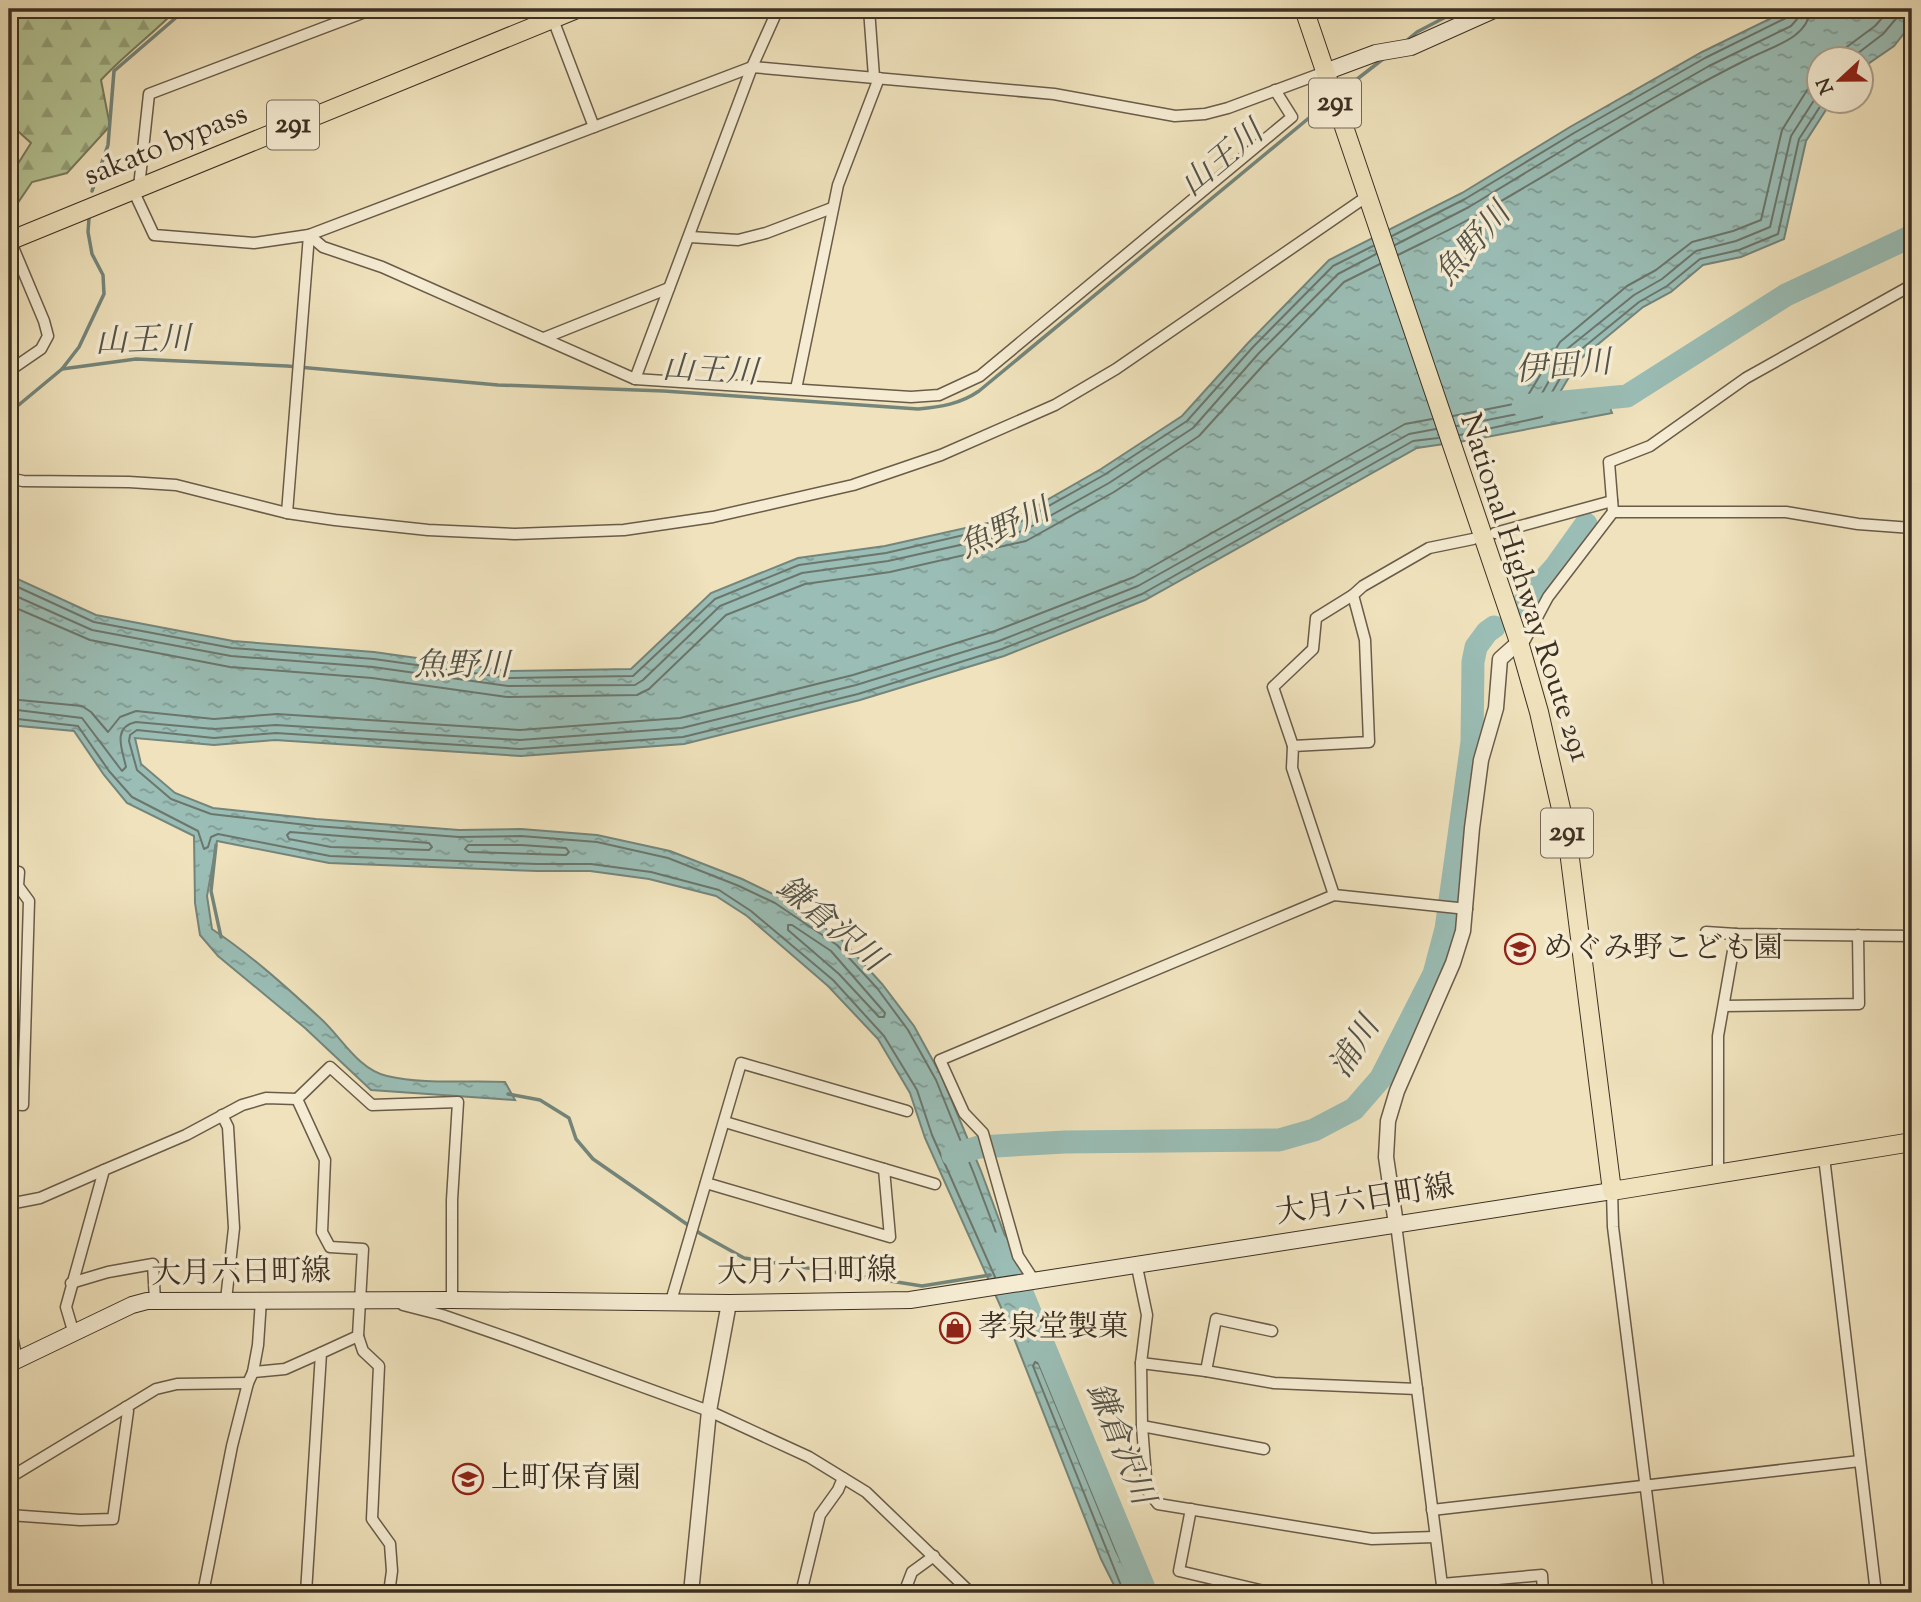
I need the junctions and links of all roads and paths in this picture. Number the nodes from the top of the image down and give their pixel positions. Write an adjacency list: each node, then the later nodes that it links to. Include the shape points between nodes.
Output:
1 (373, 9): 15 (street, via 149,94)
2 (577, 9): 9 (highway, sakato bypass / 291)
3 (778, 9): 10 (street)
4 (869, 9): 12 (street)
5 (890, 9): 6 (street)
6 (932, 9)
7 (1304, 9): 11 (highway, National Highway Route 291 / 291)
8 (1496, 9): 11 (main road, via 1410,47 1376,53)
9 (551, 14): 14 (street); 15 (highway, sakato bypass / 291)
10 (752, 67): 12 (street); 14 (street); 19 (street)
11 (1325, 72): 13 (street); 16 (highway, National Highway Route 291 / 291)
12 (877, 77): 13 (street, via 1054,94 1175,116 1205,114); 17 (street)
13 (1275, 90): 26 (street, via 1292,117 980,376 939,395 911,397)
14 (594, 127): 18 (street)
15 (136, 189): 18 (street, via 154,234 254,243); 20 (highway, sakato bypass / 291)
16 (1367, 201): 29 (street, via 1055,405 941,454 853,485 713,517 624,530 515,534); 34 (highway, National Highway Route 291 / 291)
17 (832, 208): 19 (street, via 738,240); 26 (street)
18 (309, 235): 23 (street, via 323,247 382,267); 29 (street)
19 (690, 237): 22 (street)
20 (9, 241): 24 (street, via 48,336 41,349)
21 (1912, 285): 28 (street, via 1746,378 1650,446 1609,463)
22 (669, 288): 23 (street); 25 (street)
23 (544, 338): 25 (street)
24 (9, 371)
25 (635, 379): 26 (street)
26 (796, 389)
27 (9, 478): 29 (street, via 177,485)
28 (1613, 507): 30 (street, via 1786,512); 31 (street); 34 (street, via 1548,597 1525,640)
29 (287, 513)
30 (1912, 528)
31 (1495, 533)
32 (1473, 539): 33 (street, via 1429,548)
33 (1353, 595): 35 (street, via 1317,618 1313,649 1273,687); 35 (street, via 1365,640 1369,742)
34 (1519, 642): 38 (street, via 1500,659 1496,708 1481,760); 56 (highway, National Highway Route 291 / 291, via 1567,835)
35 (1293, 746): 37 (street, via 1292,768)
36 (19, 872): 45 (street, via 18,886 29,901 23,1105)
37 (1334, 895): 38 (street); 60 (street, via 940,1060 964,1113 983,1133 1018,1256)
38 (1466, 909): 58 (street, via 1453,964 1388,1121 1386,1157)
39 (1706, 932): 40 (street)
40 (1736, 934): 41 (street); 43 (street)
41 (1858, 935): 42 (street); 43 (street, via 1858,1004)
42 (1912, 936)
43 (1724, 1006): 53 (street, via 1718,1036)
44 (297, 1099): 47 (street, via 266,1098); 64 (street, via 330,1067 372,1105 458,1102); 66 (street, via 325,1160 322,1232 330,1247 363,1249)
45 (9, 1104)
46 (907, 1111): 48 (street, via 741,1063)
47 (222, 1115): 52 (street); 62 (street, via 228,1127 233,1228)
48 (725, 1122): 51 (street); 54 (street)
49 (1912, 1142): 50 (highway)
50 (1824, 1157): 53 (highway); 84 (street)
51 (884, 1169): 54 (street, via 890,1237); 55 (street)
52 (104, 1170): 57 (street, via 40,1198); 61 (street)
53 (1718, 1174): 56 (highway)
54 (706, 1183): 68 (street)
55 (935, 1184)
56 (1612, 1191): 58 (main road, 大月六日町線); 87 (street)
57 (9, 1205)
58 (1395, 1224): 59 (main road, 大月六日町線); 79 (street)
59 (1137, 1267): 60 (main road, 大月六日町線); 76 (street, via 1147,1315)
60 (1035, 1282): 69 (main road, 大月六日町線, via 910,1300)
61 (71, 1283): 65 (street, via 153,1264); 72 (street, via 66,1307)
62 (226, 1300): 63 (main road, 大月六日町線); 65 (main road, 大月六日町線)
63 (261, 1300): 66 (main road, 大月六日町線); 78 (street)
64 (452, 1300): 67 (main road, 大月六日町線); 68 (main road, 大月六日町線)
65 (155, 1301): 72 (main road, 大月六日町線, via 132,1305)
66 (361, 1301): 67 (main road, 大月六日町線); 73 (street)
67 (387, 1301): 81 (street, via 442,1315)
68 (671, 1301): 69 (main road, 大月六日町線)
69 (729, 1303): 81 (street)
70 (9, 1322): 75 (street)
71 (1272, 1331): 77 (street, via 1216,1319)
72 (75, 1334): 75 (main road, 大月六日町線)
73 (358, 1336): 74 (street); 98 (street, via 363,1351 379,1366 372,1519 390,1545)
74 (321, 1353): 78 (street); 97 (street)
75 (13, 1362)
76 (1141, 1363): 77 (street); 82 (street)
77 (1206, 1371): 79 (street, via 1274,1383)
78 (250, 1378): 80 (street, via 156,1388); 96 (street)
79 (1417, 1389): 89 (street)
80 (126, 1408): 85 (street); 90 (street, via 113,1519)
81 (709, 1411): 86 (street, via 809,1457); 99 (street)
82 (1142, 1426): 83 (street); 88 (street, via 1147,1490 1158,1504)
83 (1264, 1449)
84 (1860, 1461): 87 (street); 106 (street)
85 (9, 1478)
86 (843, 1478): 93 (street, via 866,1492); 100 (street, via 820,1516)
87 (1646, 1487): 89 (street); 105 (street)
88 (1191, 1509): 91 (street, via 1372,1539); 103 (street, via 1179,1571)
89 (1432, 1510): 91 (street)
90 (9, 1515)
91 (1435, 1537): 95 (street)
92 (9, 1540): 94 (street)
93 (934, 1556): 101 (street, via 912,1572); 102 (street)
94 (9, 1558)
95 (1443, 1589): 104 (street, via 1542,1575)
96 (203, 1593)
97 (306, 1593)
98 (388, 1593)
99 (691, 1593)
100 (801, 1593)
101 (904, 1593)
102 (971, 1593)
103 (1272, 1593)
104 (1543, 1593)
105 (1659, 1593)
106 (1876, 1593)

